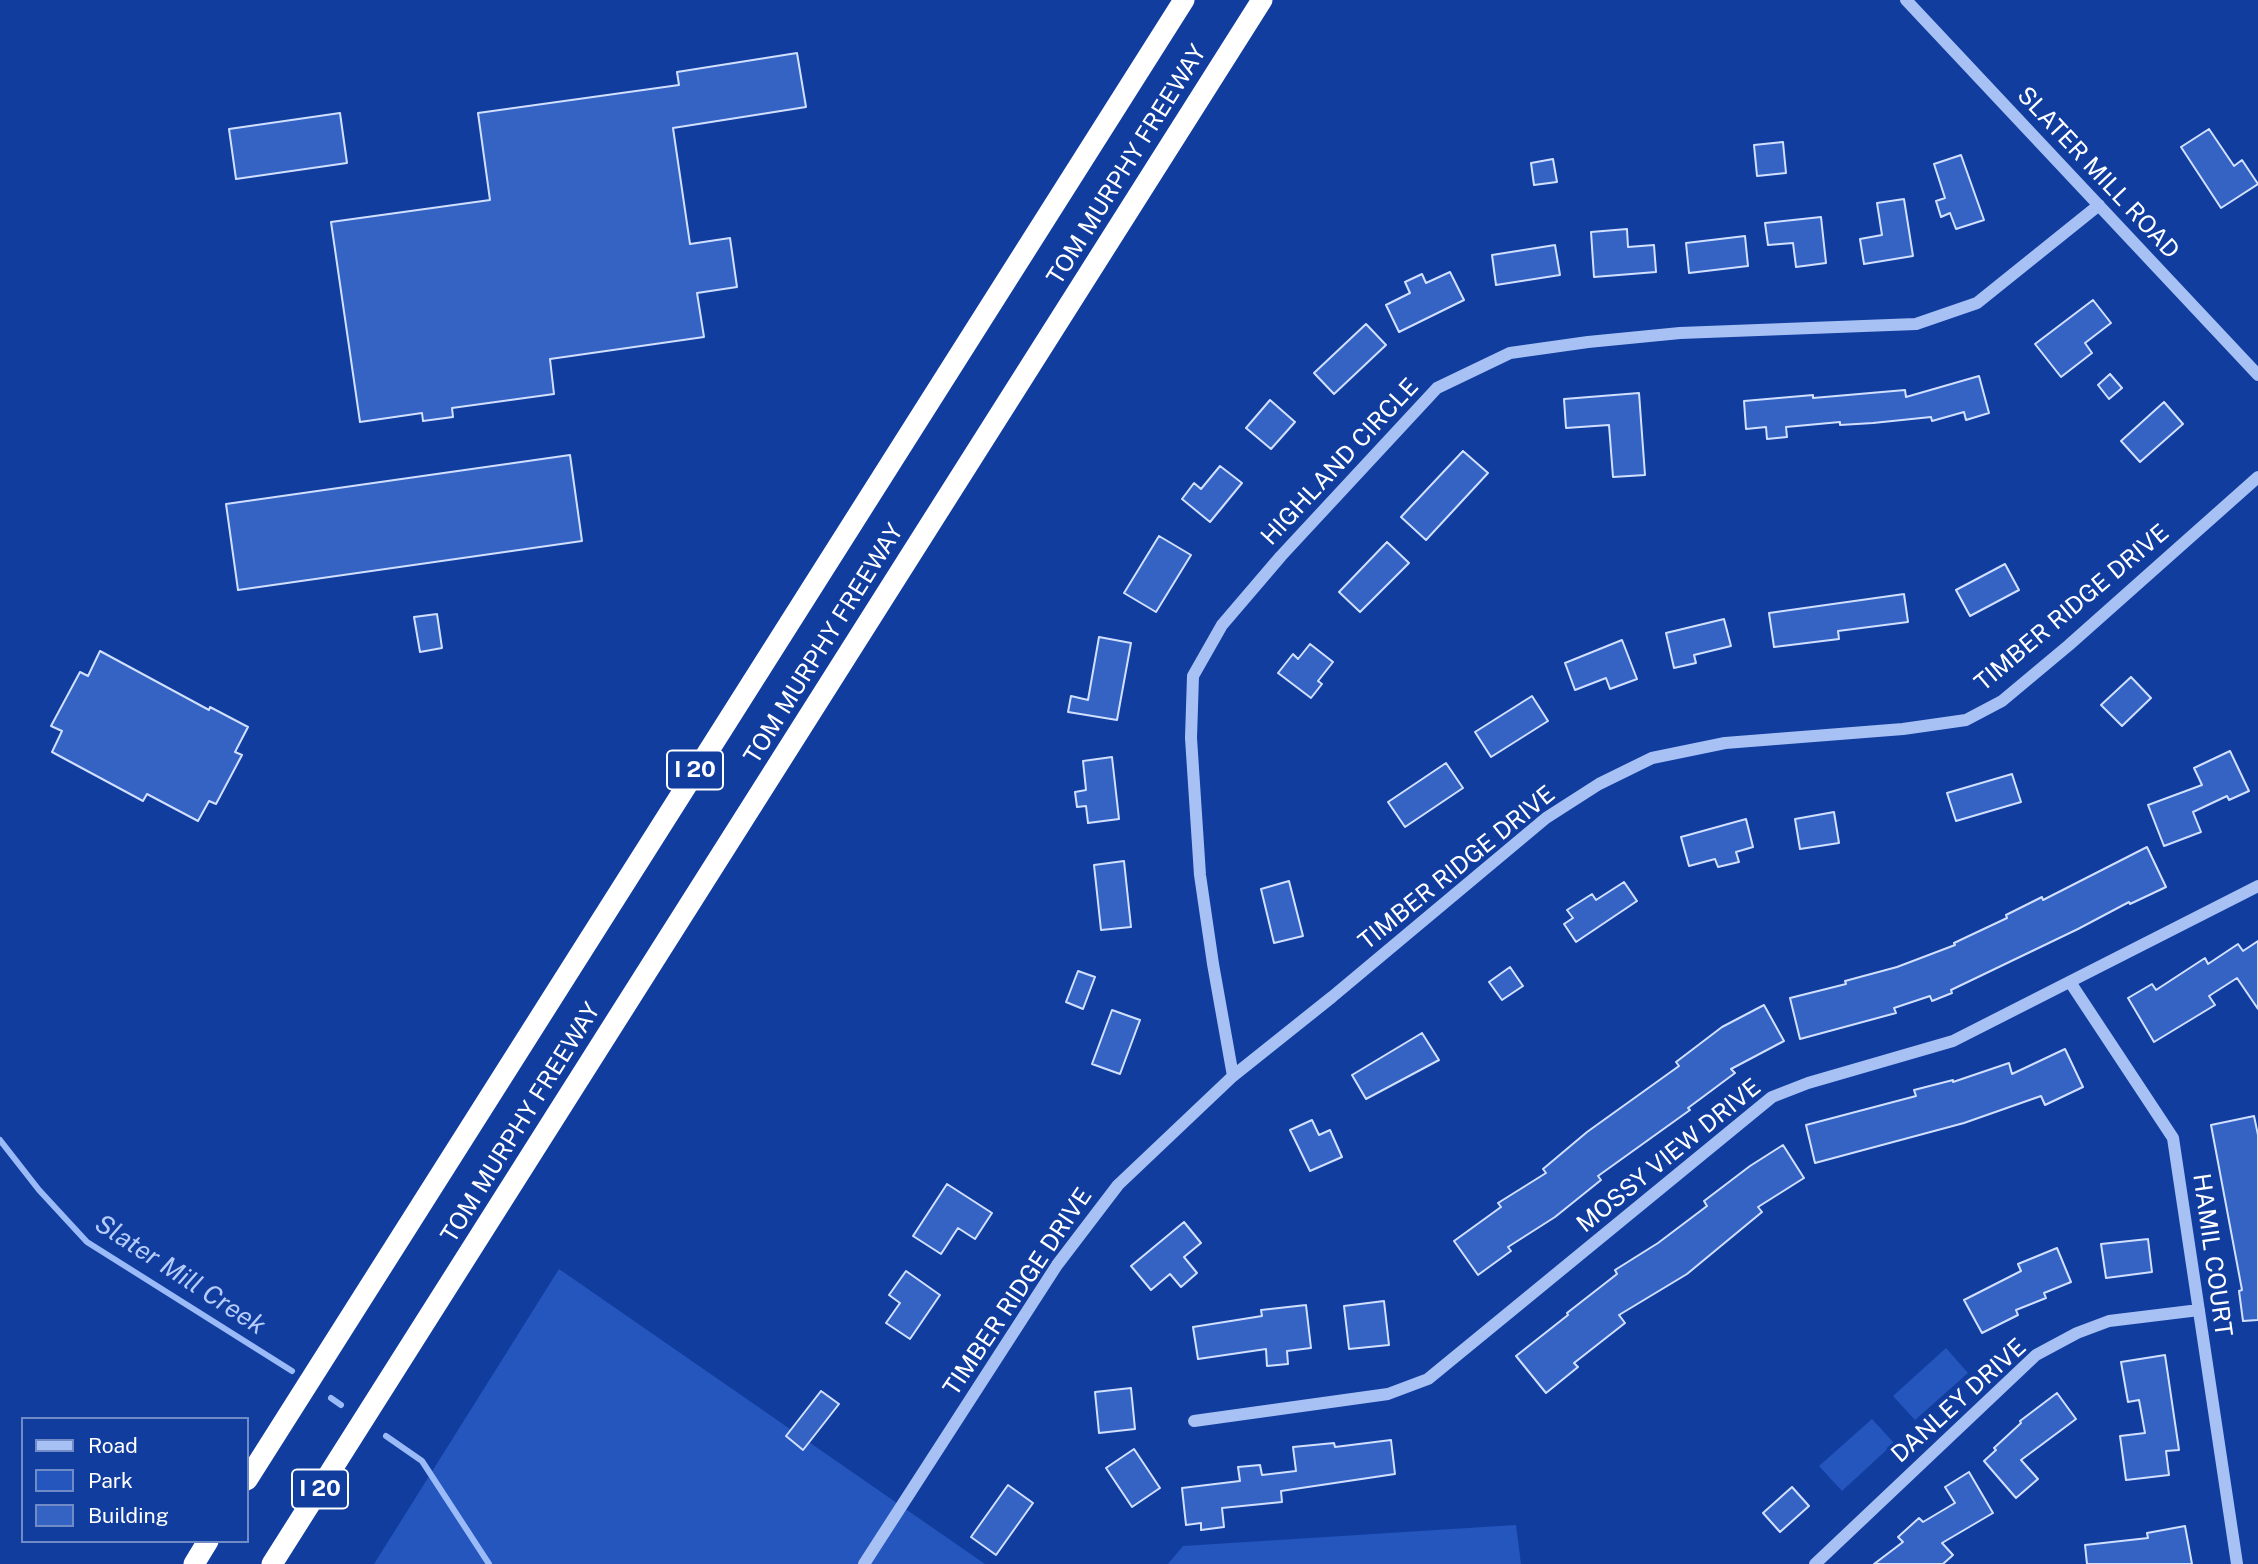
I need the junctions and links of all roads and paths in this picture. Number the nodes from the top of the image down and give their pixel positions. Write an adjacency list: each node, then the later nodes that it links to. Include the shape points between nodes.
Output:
1 (1177, 0): 5 (highway)
2 (1184, 0): 5 (highway, TOM MURPHY FREEWAY / I 20)
3 (1262, 0): 17 (highway, TOM MURPHY FREEWAY / I 20)
4 (1906, 0): 6 (street, SLATER MILL ROAD)
5 (1146, 60): 14 (highway, TOM MURPHY FREEWAY / I 20)
6 (2099, 205): 7 (street, SLATER MILL ROAD); 11 (street, HIGHLAND CIRCLE, via 1977,303 1916,324 1680,333 1510,352 1437,388 1222,625 1193,676 1191,738 1200,875)
7 (2258, 374)
8 (2258, 477): 11 (street, TIMBER RIDGE DRIVE, via 2002,701 1966,720 1725,743 1653,758 1599,784 1546,817)
9 (2258, 886): 10 (street, MOSSY VIEW DRIVE)
10 (2070, 982): 12 (street, HAMIL COURT, via 2174,1138); 13 (street, MOSSY VIEW DRIVE, via 1953,1041 1772,1097 1428,1379 1388,1394)
11 (1233, 1076): 18 (street, TIMBER RIDGE DRIVE, via 1118,1185 1065,1255)
12 (2199, 1310): 19 (street, DANLEY DRIVE, via 2109,1321 2036,1356); 20 (street, HAMIL COURT)
13 (1194, 1421)
14 (248, 1478)
15 (207, 1543): 16 (highway)
16 (194, 1564)
17 (272, 1564)
18 (864, 1564)
19 (1815, 1564)
20 (2237, 1564)

